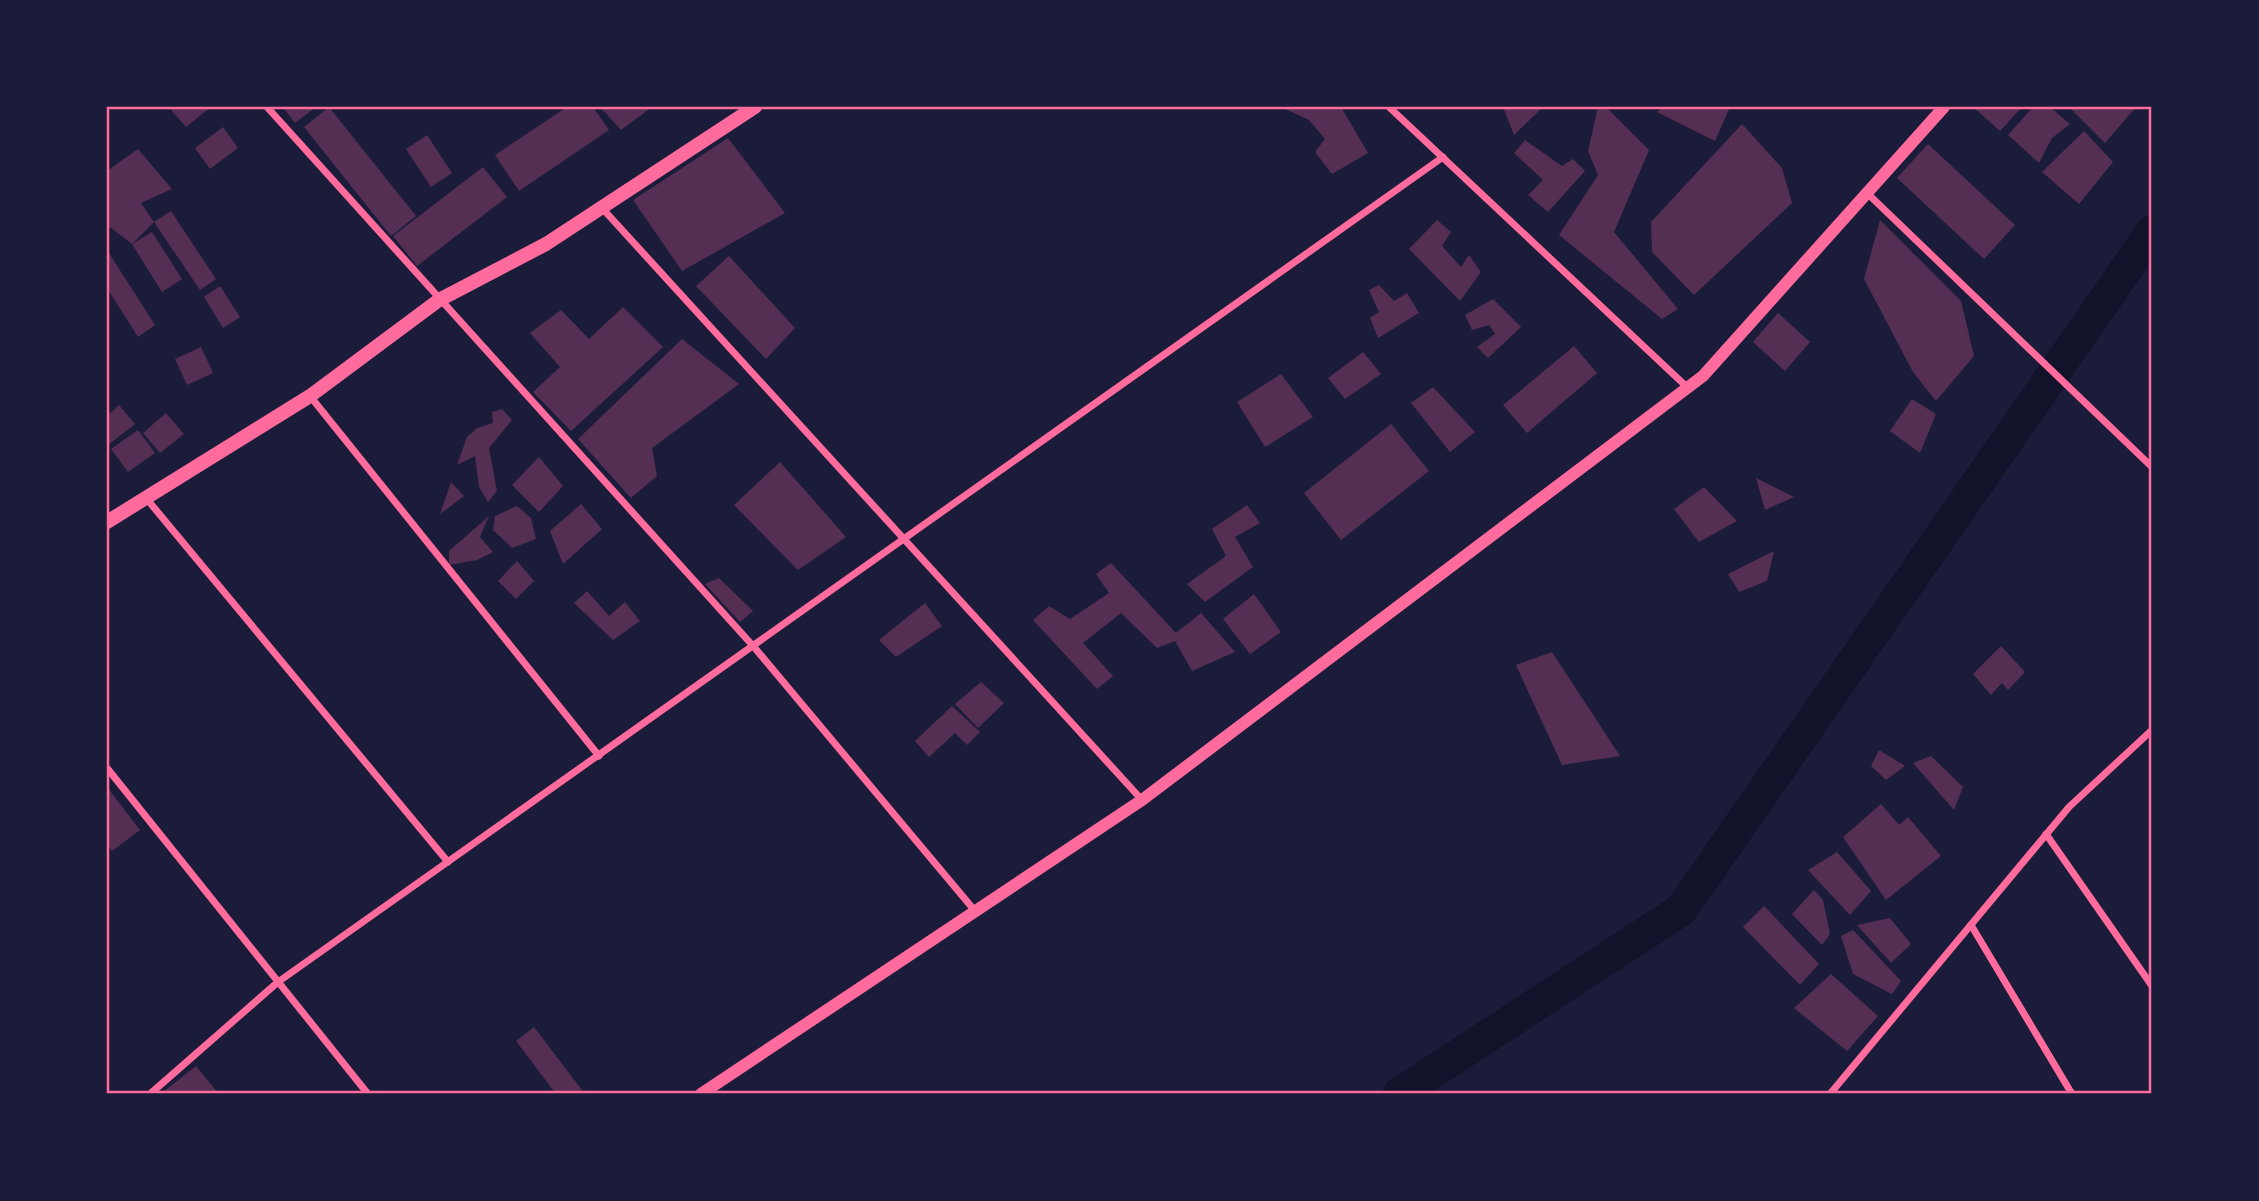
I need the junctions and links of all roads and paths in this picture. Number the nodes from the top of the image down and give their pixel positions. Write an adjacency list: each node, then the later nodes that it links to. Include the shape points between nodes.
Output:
1 (267, 107): 8 (street)
2 (755, 107): 7 (main road)
3 (1390, 107): 5 (street)
4 (1944, 107): 6 (street)
5 (1443, 157): 9 (street); 14 (street)
6 (1867, 193): 9 (street); 11 (street)
7 (602, 208): 8 (main road, via 547,244); 14 (street)
8 (439, 300): 10 (main road); 15 (street)
9 (1688, 388): 19 (street)
10 (310, 396): 12 (main road); 17 (street)
11 (2152, 467)
12 (146, 498): 13 (main road); 21 (street)
13 (107, 522)
14 (903, 538): 15 (street); 19 (street)
15 (754, 647): 17 (street); 22 (street)
16 (2152, 730): 20 (street)
17 (598, 756): 21 (street)
18 (107, 768): 24 (street)
19 (1142, 800): 22 (street)
20 (2046, 834): 23 (street); 25 (street)
21 (448, 862): 24 (street)
22 (975, 911): 28 (street)
23 (1970, 925): 29 (street); 30 (street)
24 (278, 982): 26 (street); 27 (street)
25 (2152, 986)
26 (150, 1094)
27 (368, 1094)
28 (701, 1094)
29 (1829, 1094)
30 (2072, 1094)

